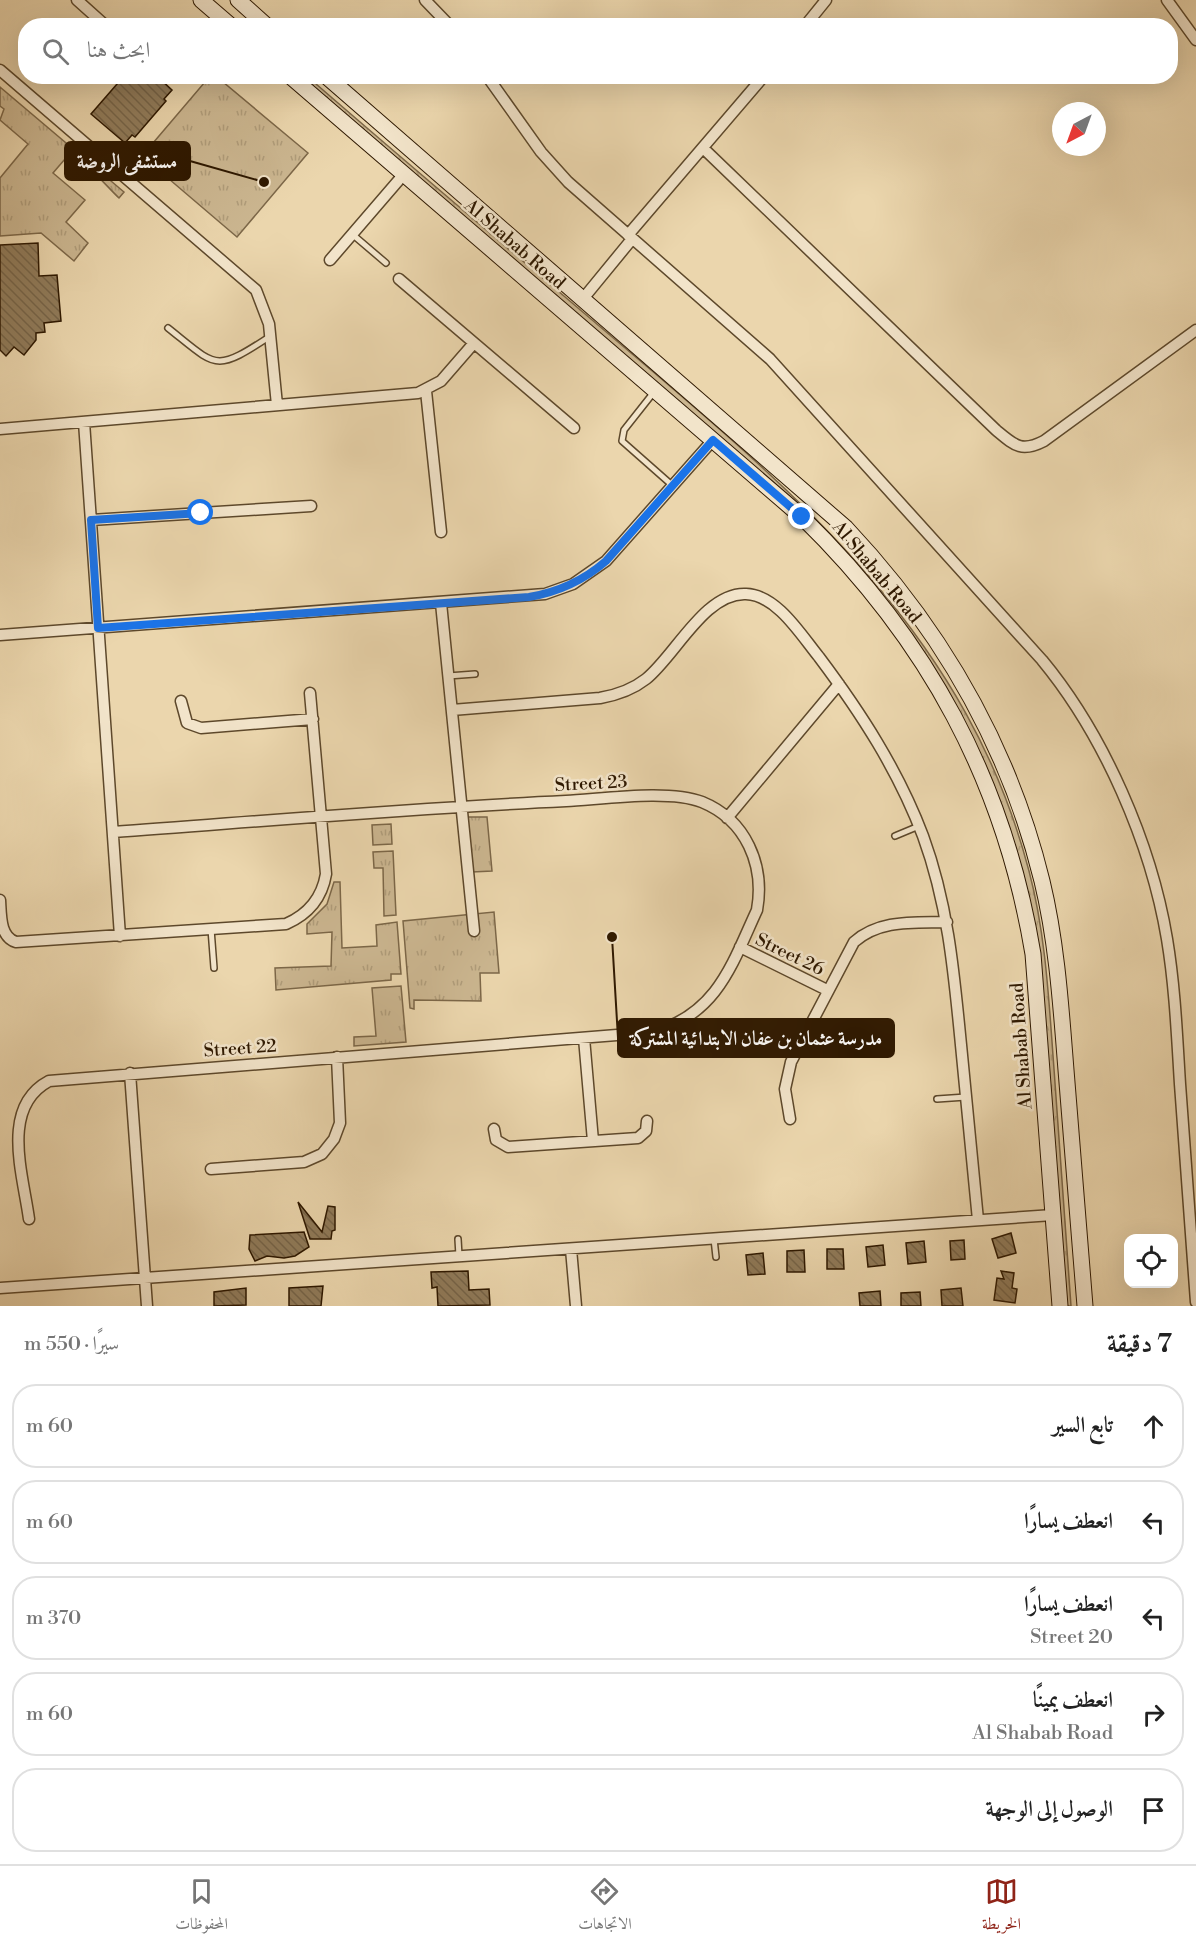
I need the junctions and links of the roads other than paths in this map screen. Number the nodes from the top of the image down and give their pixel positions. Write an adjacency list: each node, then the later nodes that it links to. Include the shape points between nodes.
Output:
1 (77, 0): 7 (street)
2 (201, 0): 8 (main road)
3 (238, 0): 9 (main road)
4 (425, 0): 10 (street)
5 (1167, 0): 12 (street)
6 (824, 1): 11 (street)
7 (97, 18)
8 (222, 18)
9 (258, 18)
10 (442, 18)
11 (811, 18)
12 (1196, 40)
13 (0, 70): 28 (street, via 246,279 262,301)
14 (299, 84): 19 (main road, Al Shabab Road)
15 (335, 84): 25 (main road, Al Shabab Road)
16 (493, 84): 21 (street, via 541,152 568,182)
17 (757, 84): 18 (street)
18 (703, 148): 21 (street); 27 (street, via 1017,446 1032,447 1044,441)
19 (404, 174): 20 (street); 30 (main road, Al Shabab Road)
20 (352, 234): 22 (street); 23 (lane)
21 (630, 237): 25 (street); 85 (street, via 738,329 795,385 1042,660 1084,717 1118,785 1137,835 1167,939)
22 (330, 260)
23 (386, 263)
24 (399, 279): 29 (street)
25 (582, 300): 89 (main road, Al Shabab Road, via 846,528 920,615 980,713 1023,814 1050,918)
26 (168, 328): 28 (lane, via 206,358 222,361 234,360)
27 (1196, 330)
28 (270, 336): 32 (street)
29 (474, 343): 31 (street, via 441,381); 34 (street)
30 (655, 390): 36 (main road, Al Shabab Road); 37 (lane, via 624,430 622,441)
31 (426, 391): 32 (street); 40 (street)
32 (277, 405): 33 (street)
33 (84, 422): 35 (street); 39 (street)
34 (574, 428)
35 (0, 429)
36 (713, 440): 37 (street); 75 (main road, Al Shabab Road, via 802,517 881,602 930,673 976,758 1012,854 1030,932)
37 (673, 486): 41 (street, via 606,561 573,584 529,597)
38 (311, 506): 39 (street)
39 (91, 520): 42 (street)
40 (441, 532)
41 (441, 603): 42 (street); 45 (street)
42 (98, 628): 43 (street); 55 (street)
43 (0, 635)
44 (475, 674): 45 (lane)
45 (448, 676): 49 (street)
46 (839, 684): 49 (street, via 776,607 754,595 738,594 715,604 656,670 630,690 600,698); 53 (street); 54 (street, via 886,755)
47 (310, 693): 50 (street)
48 (180, 701): 50 (street, via 187,723 201,728)
49 (452, 710): 51 (street)
50 (313, 720): 52 (street)
51 (462, 806): 52 (street, Street 23); 53 (street, Street 23, via 676,796 701,802); 60 (street)
52 (321, 816): 55 (street, Street 23); 59 (street, via 326,874 321,893 310,909 286,924)
53 (727, 818): 62 (street, Street 23, via 748,843 759,876 757,910)
54 (919, 826): 56 (lane); 58 (street)
55 (113, 832): 61 (street)
56 (895, 836)
57 (0, 900): 61 (street, via 2,932 12,941)
58 (947, 922): 64 (street, via 896,924 871,930 848,950); 68 (street)
59 (211, 929): 61 (street); 63 (lane)
60 (474, 931)
61 (120, 936)
62 (740, 947): 64 (street, Street 26); 65 (street, Street 23, via 714,995 686,1018 654,1032)
63 (214, 968)
64 (827, 990): 70 (street, via 788,1070 785,1099)
65 (584, 1038): 66 (street, Street 22); 73 (street)
66 (337, 1057): 67 (street, Street 22); 74 (street, via 340,1123 322,1154 304,1162)
67 (130, 1073): 76 (street, Street 22, via 56,1078 42,1084 24,1102 17,1128); 83 (street)
68 (966, 1097): 69 (lane); 77 (street)
69 (937, 1099)
70 (790, 1119)
71 (647, 1121): 73 (street, via 646,1131 638,1138)
72 (494, 1129): 73 (street, via 496,1140 508,1147)
73 (593, 1141)
74 (211, 1169)
75 (1053, 1215): 77 (street); 88 (main road, Al Shabab Road)
76 (28, 1219)
77 (978, 1220): 79 (street)
78 (458, 1239): 81 (lane)
79 (714, 1239): 80 (street); 82 (lane)
80 (571, 1249): 81 (street); 87 (street)
81 (459, 1256): 83 (street)
82 (716, 1257)
83 (145, 1278): 84 (street); 86 (street)
84 (0, 1288)
85 (1196, 1302)
86 (147, 1306)
87 (576, 1306)
88 (1060, 1306)
89 (1085, 1306)

